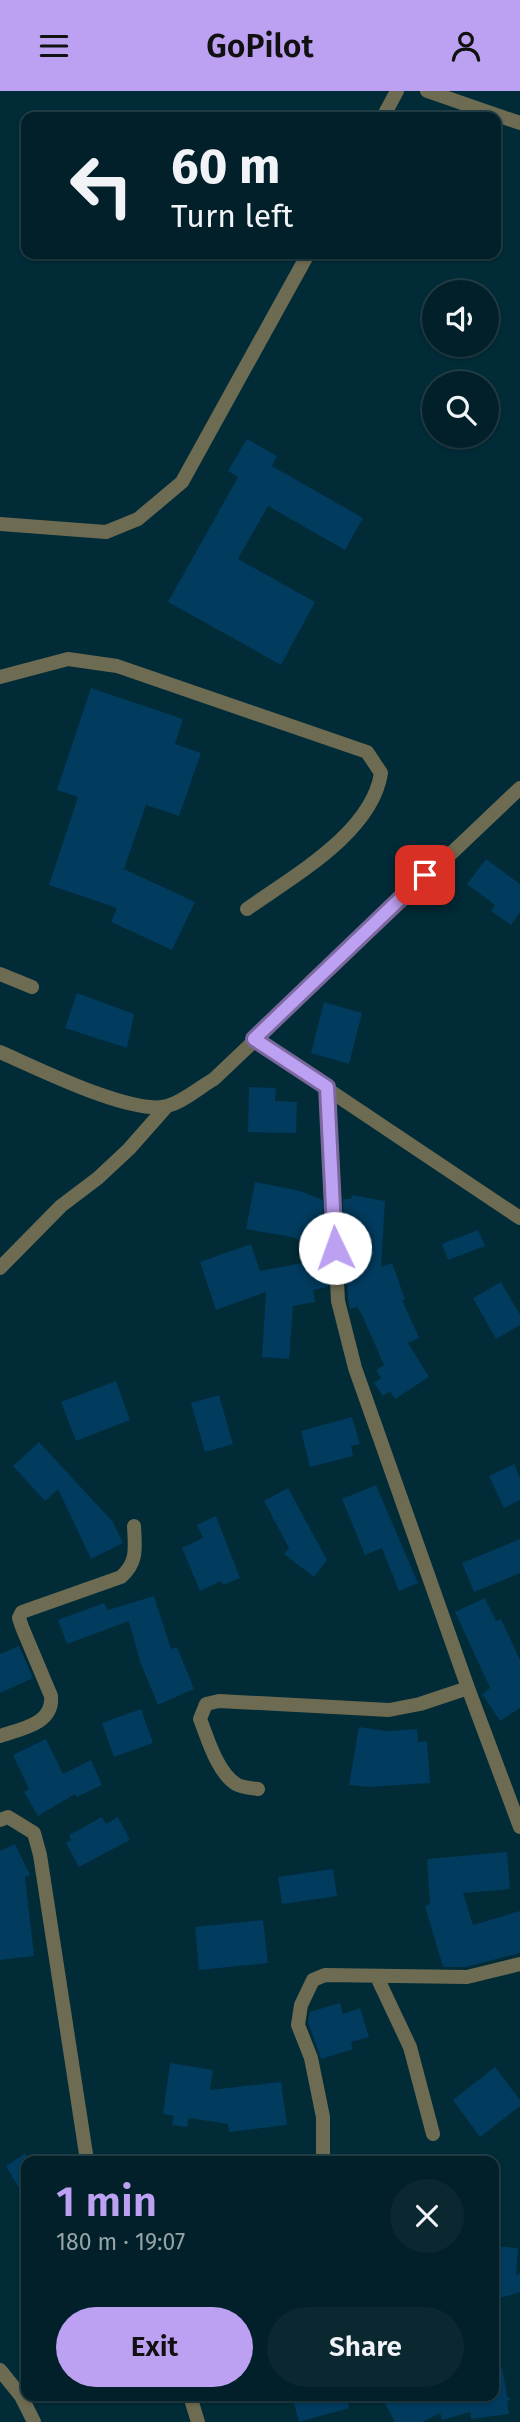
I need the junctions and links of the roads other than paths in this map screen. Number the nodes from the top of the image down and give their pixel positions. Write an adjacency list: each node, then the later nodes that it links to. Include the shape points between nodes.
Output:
1 (397, 91): 3 (street)
2 (427, 91): 4 (street)
3 (386, 112)
4 (488, 112)
5 (501, 116): 6 (street)
6 (520, 123)
7 (305, 259): 8 (street, via 182,482 138,519 106,532)
8 (0, 524)
9 (0, 677): 11 (street, via 68,659 117,666 367,752 381,773 378,793 338,843)
10 (520, 788): 14 (street)
11 (247, 909)
12 (0, 974): 13 (street)
13 (32, 987)
14 (254, 1039): 16 (street); 17 (street, via 214,1079)
15 (0, 1052): 17 (street, via 100,1094)
16 (327, 1087): 18 (street); 21 (street, via 338,1301 355,1368)
17 (167, 1106): 19 (street, via 98,1178 61,1206)
18 (520, 1218)
19 (0, 1268)
20 (134, 1526): 22 (street, via 136,1557 121,1577 22,1612 19,1618 52,1706 46,1717 32,1726)
21 (467, 1688): 23 (street, via 389,1710 206,1704 200,1719 228,1776 237,1786); 25 (street)
22 (0, 1737)
23 (258, 1789)
24 (0, 1820): 29 (street, via 8,1817 34,1833 37,1844)
25 (520, 1827)
26 (520, 1964): 27 (street, via 467,1977)
27 (377, 1977): 28 (street, via 410,2047); 30 (street, via 325,1975 313,1980 301,2005 298,2025 311,2058 323,2117)
28 (433, 2134)
29 (86, 2154)
30 (323, 2156)
31 (0, 2370): 32 (street)
32 (21, 2396)
33 (24, 2401): 35 (street)
34 (192, 2401): 36 (street)
35 (34, 2422)
36 (198, 2422)

